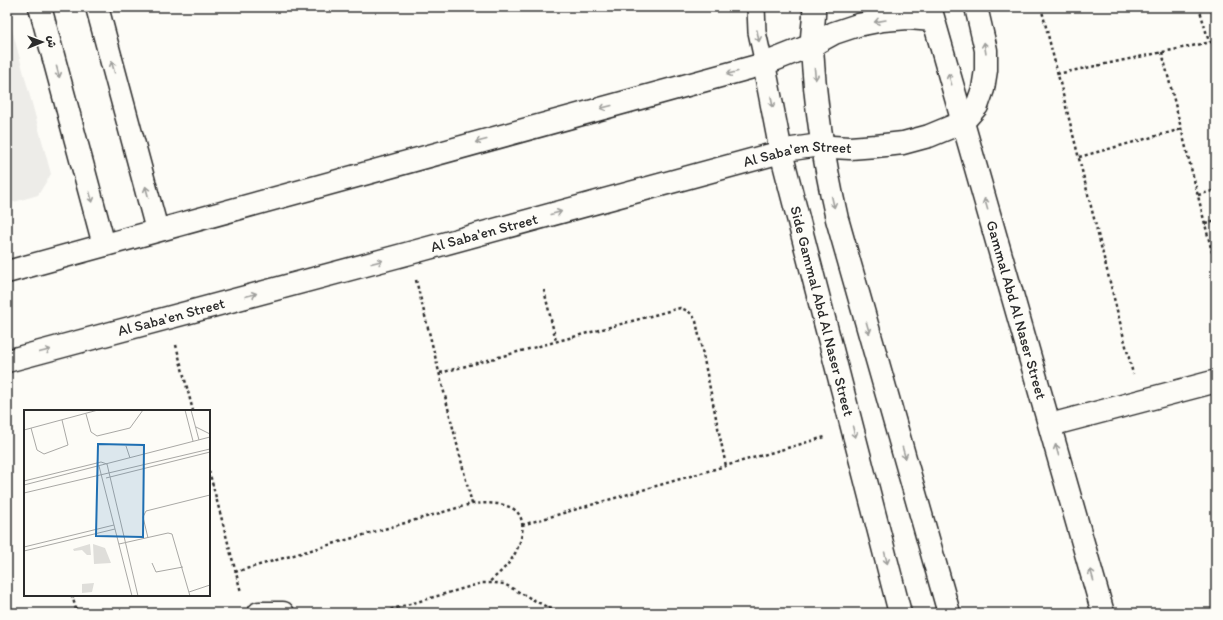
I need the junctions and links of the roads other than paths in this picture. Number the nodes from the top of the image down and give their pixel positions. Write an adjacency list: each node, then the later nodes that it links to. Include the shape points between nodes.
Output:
1 (40, 7): 13 (main road, one-way to 13)
2 (97, 7): 12 (main road, one-way to 2)
3 (756, 7): 8 (lane, Side Gammal Abd Al Naser Street, one-way to 8, via 757,32)
4 (814, 7): 7 (main road)
5 (976, 7): 9 (main road, one-way to 5, via 977,106 986,70 986,50)
6 (932, 14): 7 (main road, one-way to 7, via 858,25 834,33); 9 (main road, Gammal Abd Al Naser Street, one-way to 6)
7 (812, 45): 8 (main road); 10 (main road, one-way to 10)
8 (764, 64): 11 (main road, Side Gammal Abd Al Naser Street, one-way to 11); 12 (main road, one-way to 12)
9 (963, 122): 10 (main road, Al Saba'en Street, via 903,143 850,148); 17 (main road, Gammal Abd Al Naser Street, one-way to 9)
10 (823, 147): 11 (main road, Al Saba'en Street, via 802,147); 21 (main road, one-way to 21, via 837,219)
11 (781, 152): 15 (main road, Al Saba'en Street, one-way to 11); 20 (main road, Side Gammal Abd Al Naser Street, one-way to 20)
12 (157, 230): 13 (main road)
13 (104, 245): 14 (main road)
14 (7, 272)
15 (7, 361)
16 (1213, 382): 17 (main road)
17 (1050, 426): 22 (main road, Gammal Abd Al Naser Street, one-way to 17)
18 (258, 613): 19 (main road)
19 (282, 613)
20 (900, 613)
21 (949, 613)
22 (1103, 613)

